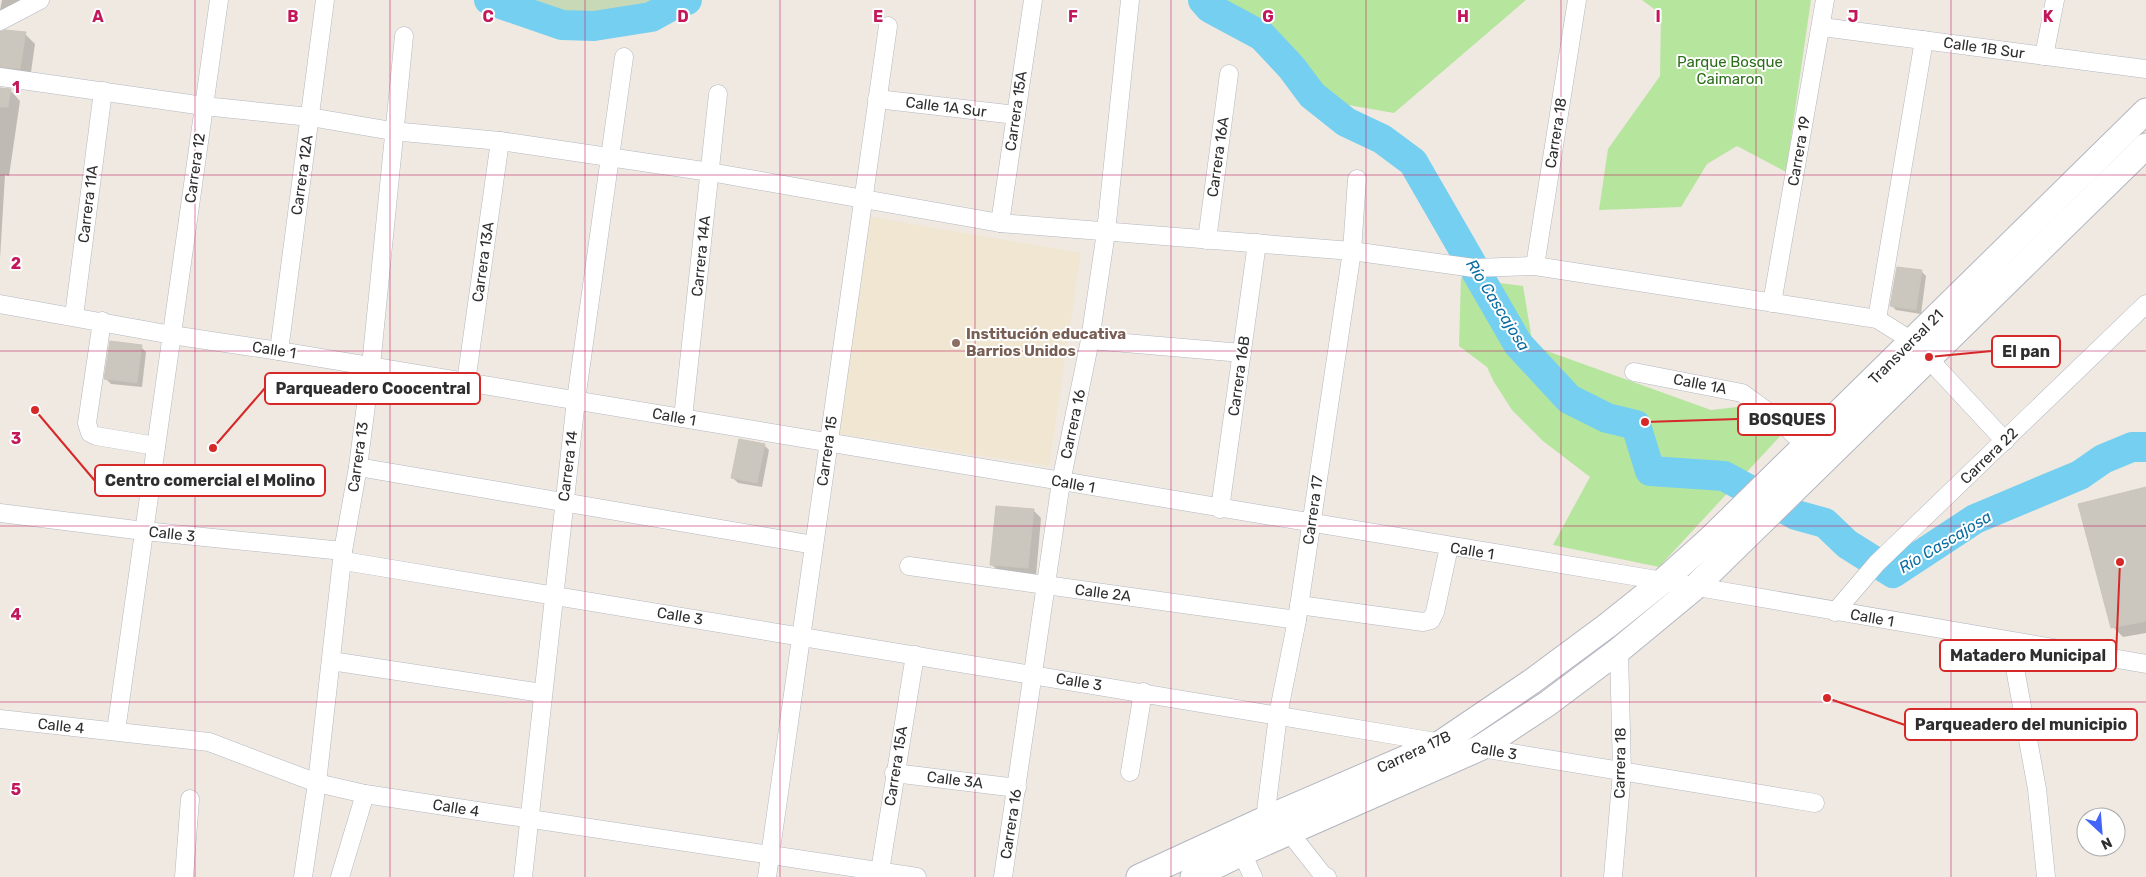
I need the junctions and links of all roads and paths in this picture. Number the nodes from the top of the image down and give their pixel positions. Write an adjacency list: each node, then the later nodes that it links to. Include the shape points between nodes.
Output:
1 (40, 0): 9 (street)
2 (219, 0): 22 (street, Carrera 12)
3 (325, 0): 25 (street, Carrera 12A)
4 (1033, 0): 24 (street, Carrera 15A)
5 (1130, 0): 34 (street, Carrera 16)
6 (1577, 0): 38 (street, Carrera 18)
7 (1825, 0): 11 (street, Carrera 19)
8 (2055, 0): 14 (street)
9 (0, 21)
10 (888, 26): 21 (street, Carrera 15)
11 (1822, 27): 13 (street, Calle 1B Sur); 39 (street, Carrera 19)
12 (404, 36): 26 (street, Carrera 13)
13 (1924, 40): 14 (street, Calle 1B Sur); 43 (street)
14 (2044, 56): 16 (street, Calle 1B Sur)
15 (624, 57): 29 (street, Carrera 14)
16 (2146, 69)
17 (1229, 74): 35 (street, Carrera 16A)
18 (0, 77): 19 (street)
19 (103, 91): 22 (street); 42 (street, Carrera 11A)
20 (718, 94): 30 (street, Carrera 14A)
21 (877, 99): 24 (street, Calle 1A Sur); 32 (street, Carrera 15)
22 (204, 106): 25 (street); 45 (street, Carrera 12)
23 (2146, 110): 47 (street, Transversal 21)
24 (1016, 115): 33 (street, Carrera 15A)
25 (310, 117): 26 (street); 48 (street, Carrera 12A)
26 (392, 131): 27 (street); 51 (street, Carrera 13)
27 (500, 141): 29 (street); 53 (street, Carrera 13A)
28 (2146, 146): 50 (street, Transversal 21)
29 (609, 158): 30 (street); 54 (street, Carrera 14)
30 (710, 172): 32 (street); 55 (street, Carrera 14A)
31 (1357, 179): 37 (street, Carrera 17)
32 (863, 198): 33 (street); 57 (street, Carrera 15)
33 (1000, 223): 34 (street)
34 (1106, 232): 35 (street); 46 (street, Carrera 16)
35 (1207, 240): 36 (street)
36 (1257, 243): 37 (street); 49 (street, Carrera 16B)
37 (1352, 251): 38 (street, via 1466,267); 65 (street, Carrera 17)
38 (1535, 266): 39 (street)
39 (1772, 302): 43 (street)
40 (0, 304): 42 (street, Calle 1)
41 (2146, 304): 56 (street, Carrera 22)
42 (74, 316): 44 (street, Calle 1)
43 (1877, 319): 47 (street)
44 (102, 321): 45 (street, Calle 1); 58 (street, via 87,423 90,433)
45 (172, 335): 48 (street, Calle 1); 58 (street, Carrera 12)
46 (1090, 340): 49 (street); 61 (street, Carrera 16)
47 (1912, 341): 50 (street); 59 (street, Transversal 21)
48 (279, 350): 51 (street, Calle 1)
49 (1242, 353): 63 (street, Carrera 16B)
50 (1930, 359): 56 (street); 59 (street, Transversal 21)
51 (371, 366): 53 (street, Calle 1); 60 (street, Carrera 13)
52 (1634, 372): 59 (street, Calle 1A, via 1742,392 1779,420)
53 (466, 382): 54 (street, Calle 1)
54 (576, 400): 55 (street, Calle 1); 62 (street, Carrera 14)
55 (684, 418): 57 (street, Calle 1)
56 (2005, 441): 76 (street, Carrera 22, via 1877,562)
57 (829, 443): 61 (street, Calle 1); 67 (street, Carrera 15)
58 (156, 446): 66 (street, Carrera 12)
59 (1807, 454): 68 (street, Transversal 21)
60 (358, 467): 62 (street); 70 (street, Carrera 13)
61 (1061, 482): 63 (street, Calle 1); 73 (street, Carrera 16)
62 (564, 501): 67 (street); 75 (street, Carrera 14)
63 (1220, 509): 65 (street, Calle 1)
64 (0, 513): 66 (street, Calle 3)
65 (1311, 524): 69 (street, Calle 1); 77 (street, Carrera 17)
66 (144, 531): 70 (street, Calle 3); 89 (street, Carrera 12)
67 (814, 544): 78 (street, Carrera 15)
68 (1720, 545): 72 (street, Transversal 21); 74 (street, Carrera 17B)
69 (1449, 547): 72 (street, Calle 1); 77 (street, Calle 2A, via 1431,620)
70 (344, 556): 75 (street, Calle 3); 82 (street, Carrera 13)
71 (909, 566): 73 (street, Calle 2A)
72 (1663, 581): 74 (street, Calle 1); 90 (street, Carrera 17B, via 1539,677)
73 (1045, 586): 77 (street, Calle 2A); 84 (street, Carrera 16)
74 (1694, 588): 76 (street, Calle 1); 80 (street, Carrera 17B)
75 (553, 595): 78 (street, Calle 3); 86 (street, Carrera 14)
76 (1835, 612): 79 (street, Calle 1)
77 (1298, 613): 87 (street, Carrera 17)
78 (801, 636): 81 (street, Calle 3); 103 (street, Carrera 15)
79 (2010, 641): 83 (street, Calle 1); 117 (street, via 2037,789)
80 (1619, 650): 91 (street, Carrera 17B); 93 (street, Carrera 18)
81 (915, 655): 84 (street, Calle 3); 94 (street, Carrera 15A)
82 (331, 661): 86 (street); 95 (street, Carrera 13)
83 (2146, 664)
84 (1034, 674): 85 (street, Calle 3); 96 (street, Carrera 16)
85 (1142, 692): 87 (street, Calle 3); 92 (street)
86 (542, 693): 100 (street, Carrera 14)
87 (1278, 715): 90 (street, Calle 3); 101 (street, Carrera 17)
88 (0, 719): 89 (street, Calle 4)
89 (116, 732): 95 (street, Calle 4, via 209,742)
90 (1440, 743): 91 (street, Calle 3); 101 (street, Carrera 17B)
91 (1480, 748): 93 (street, Calle 3); 101 (street, Carrera 17B)
92 (1130, 772)
93 (1622, 772): 99 (street, Calle 3); 116 (street, Carrera 18)
94 (894, 773): 96 (street, Calle 3A); 104 (street, Carrera 15A)
95 (317, 783): 97 (street, Calle 4); 106 (street, Carrera 13)
96 (1017, 788): 111 (street, Carrera 16)
97 (365, 794): 100 (street, Calle 4); 107 (street)
98 (190, 799): 105 (street)
99 (1815, 803)
100 (529, 819): 103 (street, Calle 4); 108 (street, Carrera 14)
101 (1276, 830): 102 (street, Carrera 17B); 112 (street, Carrera 17B); 115 (street)
102 (1242, 853): 113 (street, Carrera 17B); 114 (street)
103 (770, 854): 104 (street, Calle 4); 109 (street, Carrera 15)
104 (879, 875): 110 (street, Calle 4)
105 (184, 877)
106 (303, 877)
107 (340, 877)
108 (523, 877)
109 (767, 877)
110 (917, 877)
111 (1003, 877)
112 (1139, 877)
113 (1193, 877)
114 (1253, 877)
115 (1327, 877)
116 (1613, 877)
117 (2046, 877)

